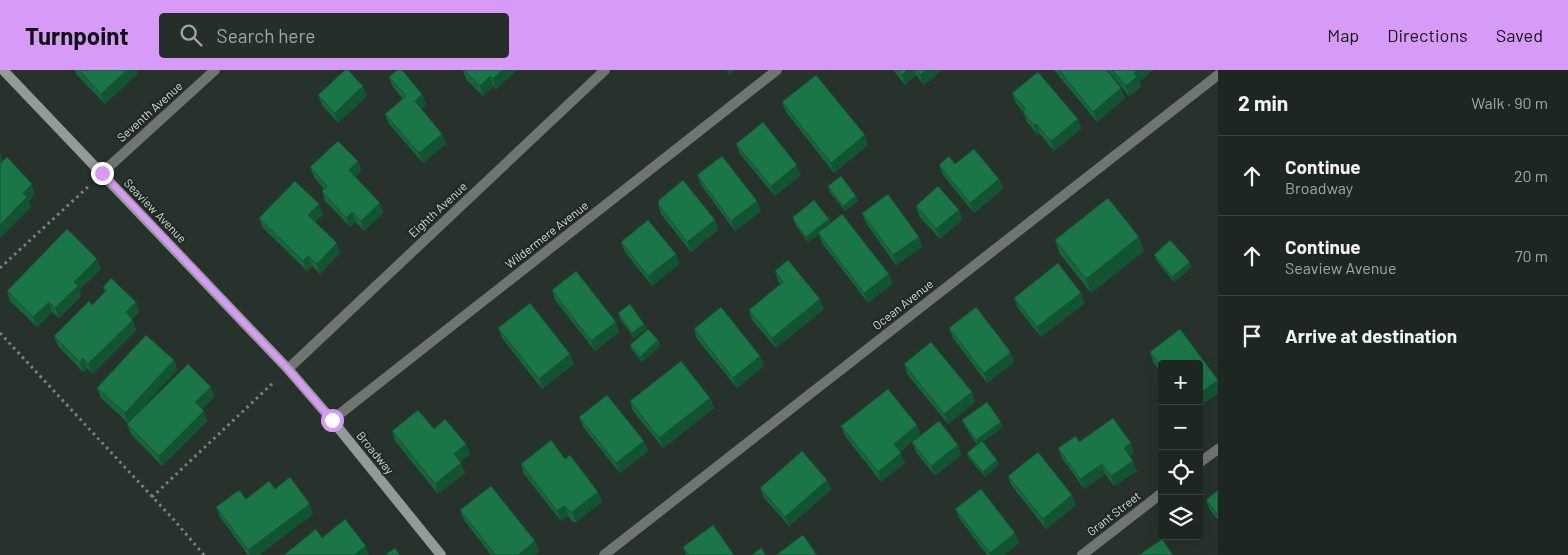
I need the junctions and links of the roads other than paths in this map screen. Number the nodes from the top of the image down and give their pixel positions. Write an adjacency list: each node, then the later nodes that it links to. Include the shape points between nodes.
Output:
1 (3, 70): 6 (street, Seaview Avenue)
2 (215, 70): 6 (street, Seventh Avenue)
3 (605, 70): 7 (street, Eighth Avenue)
4 (777, 70): 8 (street, Wildermere Avenue)
5 (1218, 75): 13 (street, Ocean Avenue)
6 (102, 173): 7 (street, Seaview Avenue)
7 (288, 369): 8 (street, Broadway)
8 (332, 420): 12 (street, Broadway)
9 (1218, 449): 10 (street)
10 (1203, 460)
11 (1159, 495): 14 (street, Grant Street)
12 (441, 555)
13 (604, 555)
14 (1082, 555)

